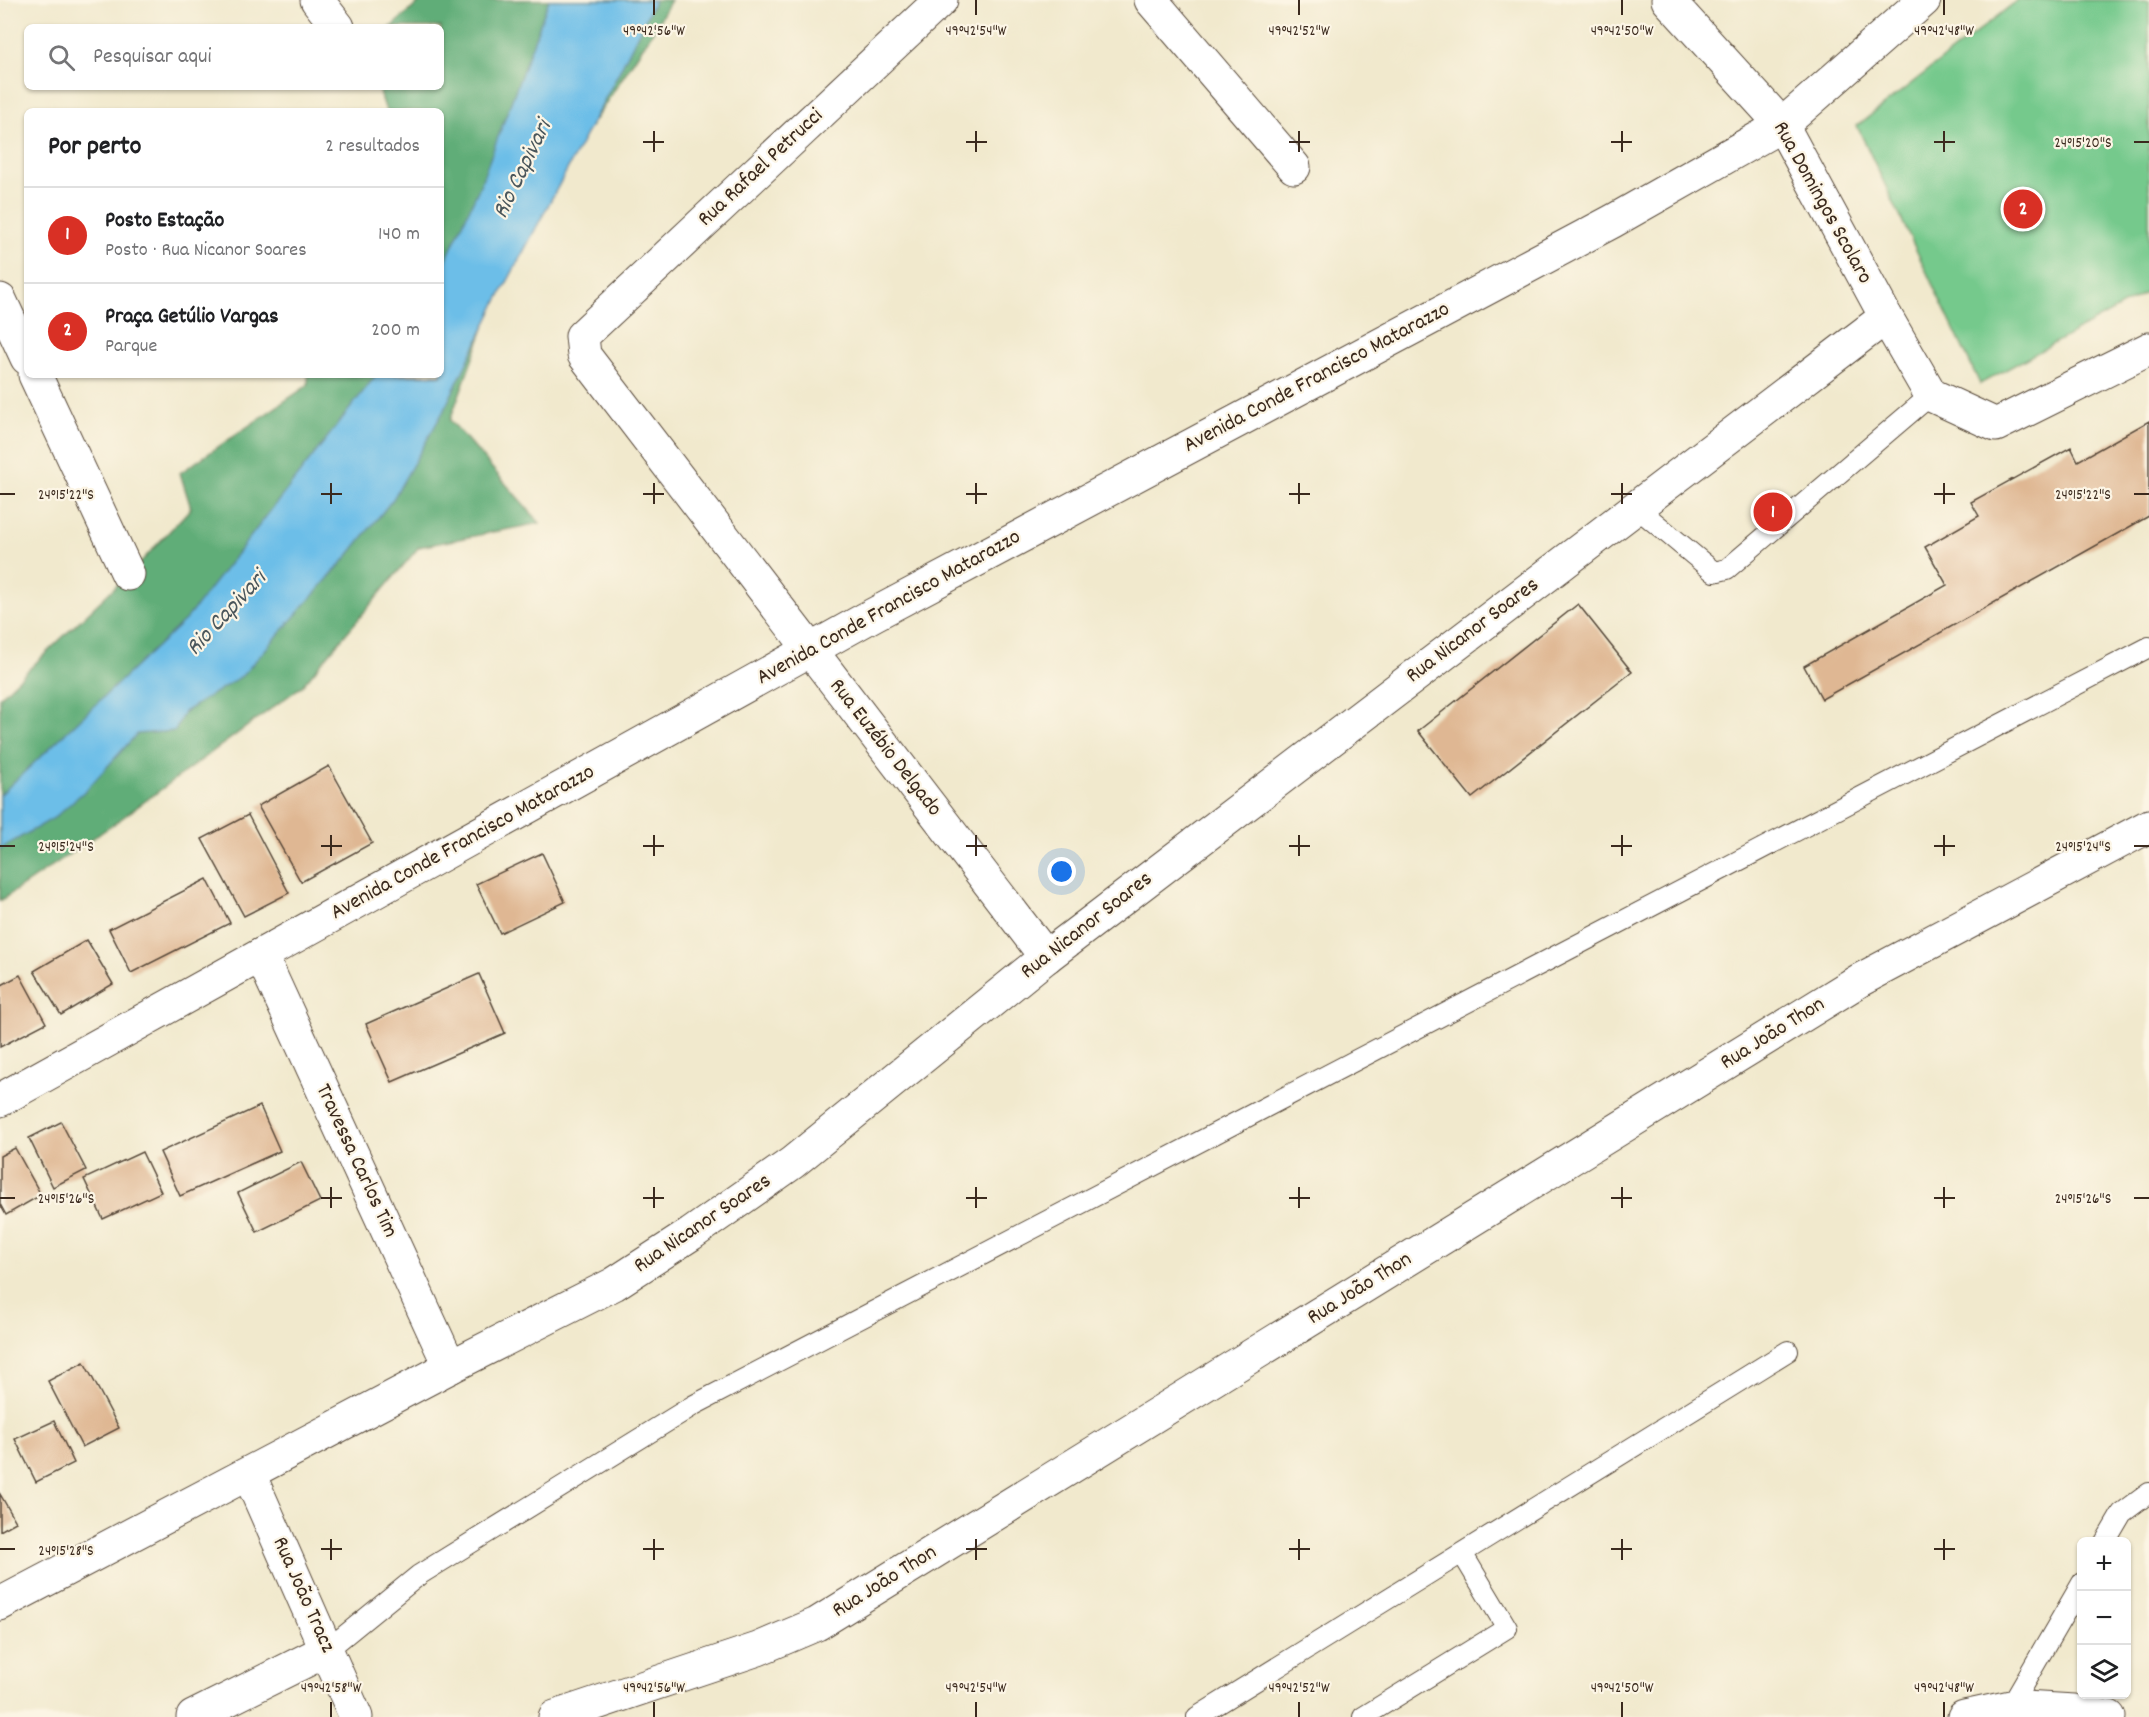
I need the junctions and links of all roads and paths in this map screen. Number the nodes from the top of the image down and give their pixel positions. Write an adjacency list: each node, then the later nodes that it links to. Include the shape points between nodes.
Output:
1 (317, 0): 6 (street)
2 (941, 0): 11 (street, Rua Rafael Petrucci)
3 (1151, 0): 8 (street)
4 (1668, 0): 7 (street, Rua Domingos Scolaro)
5 (1924, 0): 7 (street, Avenida Conde Francisco Matarazzo)
6 (336, 24)
7 (1782, 125): 10 (street, Rua Domingos Scolaro); 19 (street, Avenida Conde Francisco Matarazzo, via 1613,221)
8 (1294, 167)
9 (0, 300): 13 (street)
10 (1886, 317): 15 (street, Rua Domingos Scolaro); 16 (street, Rua Nicanor Soares)
11 (582, 336): 19 (street, Rua Euzébio Delgado, via 584,355)
12 (2149, 349): 15 (street, via 1996,424)
13 (24, 352)
14 (36, 378): 17 (street)
15 (1931, 395): 16 (lane, via 1727,569 1714,572)
16 (1636, 507): 22 (street, Rua Nicanor Soares)
17 (128, 574)
18 (2149, 647): 32 (lane, via 694,1405 419,1575)
19 (810, 650): 21 (street, Avenida Conde Francisco Matarazzo); 22 (street, Rua Euzébio Delgado)
20 (2149, 826): 36 (street, Rua João Thon, via 1860,980 817,1624 758,1649)
21 (261, 955): 23 (street, Avenida Conde Francisco Matarazzo); 25 (street, Travessa Carlos Tim)
22 (1046, 957): 25 (street, Rua Nicanor Soares, via 792,1162 691,1234 614,1284)
23 (0, 1100)
24 (1788, 1351): 29 (lane)
25 (450, 1366): 26 (street, Rua Nicanor Soares)
26 (249, 1474): 31 (street, Rua Nicanor Soares); 32 (street, Rua João Tracz)
27 (2149, 1493): 28 (lane, via 2122,1513)
28 (2108, 1537)
29 (1462, 1553): 37 (lane); 38 (lane, via 1507,1628)
30 (2077, 1591): 33 (lane)
31 (0, 1604)
32 (327, 1650): 34 (street); 35 (street, Rua João Tracz)
33 (2010, 1707): 39 (street); 40 (street)
34 (193, 1717)
35 (356, 1717)
36 (555, 1717)
37 (1197, 1717)
38 (1363, 1717)
39 (1964, 1717)
40 (2109, 1717)

